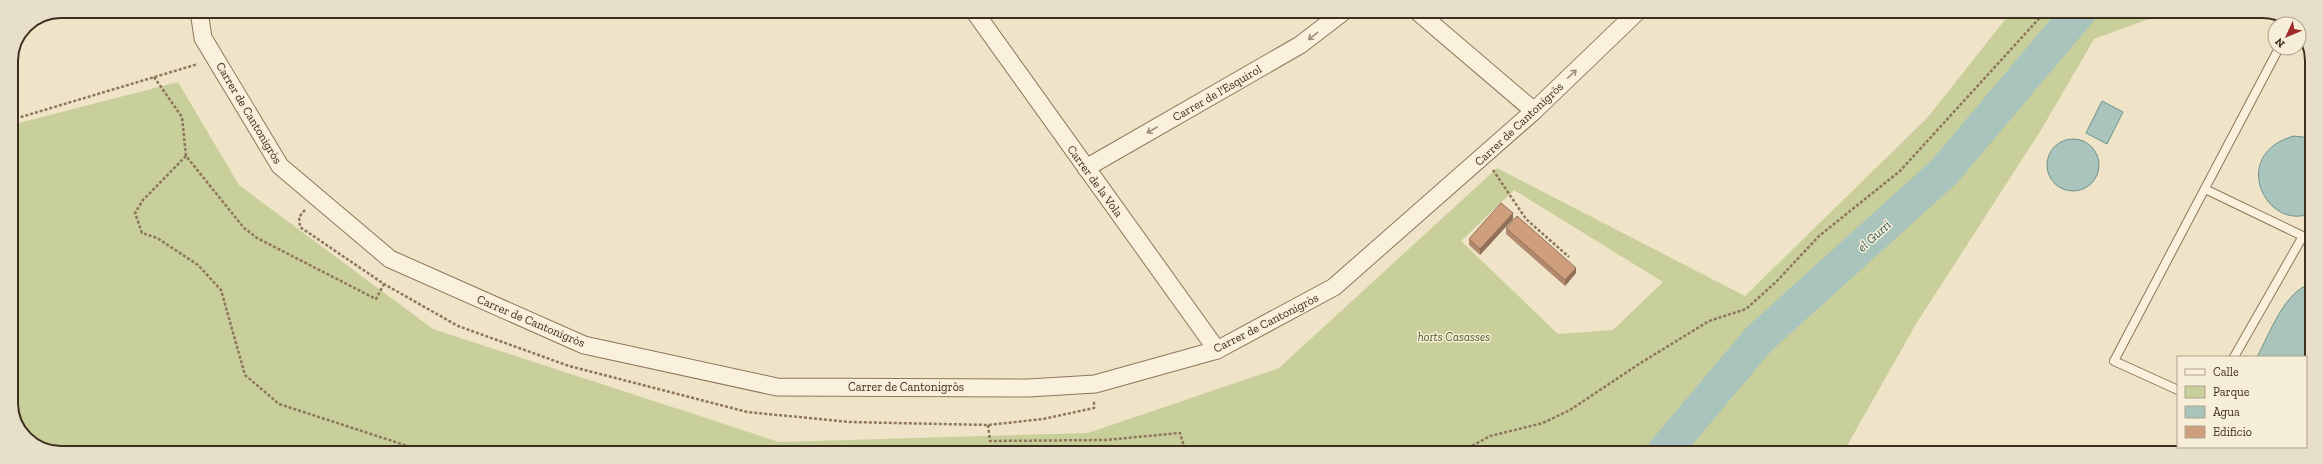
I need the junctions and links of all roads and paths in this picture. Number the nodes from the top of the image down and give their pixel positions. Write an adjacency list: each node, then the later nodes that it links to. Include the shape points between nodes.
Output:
1 (200, 18): 8 (street, Carrer de Cantonigròs, via 203,38)
2 (979, 18): 13 (street, Carrer de la Vola)
3 (1335, 18): 13 (street, Carrer de l'Esquirol, one-way to 13, via 1300,45)
4 (1425, 18): 10 (street)
5 (1631, 18): 10 (street, Carrer de Cantonigròs, one-way to 5)
6 (2039, 18): 26 (path, via 1900,171 1819,236 1776,282 1746,309 1709,321 1570,410 1543,423 1490,436)
7 (2275, 56): 15 (lane)
8 (216, 58): 9 (path); 20 (street, Carrer de Cantonigròs, via 280,166 390,259 584,346 784,387 1028,388 1094,384)
9 (154, 77): 11 (path); 12 (path, via 182,117)
10 (1534, 111): 20 (street, Carrer de Cantonigròs, via 1334,288)
11 (18, 118)
12 (186, 156): 19 (path, via 244,228 257,238 376,299); 24 (path, via 143,200 135,213 142,233 156,238 198,265 221,290 245,375 279,404)
13 (1086, 168): 20 (street, Carrer de la Vola)
14 (1501, 183): 18 (path, via 1526,219)
15 (2205, 189): 16 (lane); 22 (lane, via 2114,361)
16 (2302, 236): 17 (lane); 21 (lane)
17 (2305, 237)
18 (1569, 257)
19 (384, 284)
20 (1217, 350)
21 (2235, 356)
22 (2177, 390)
23 (988, 425): 25 (path, via 990,441 1105,440 1180,433)
24 (408, 446)
25 (1184, 446)
26 (1472, 446)

